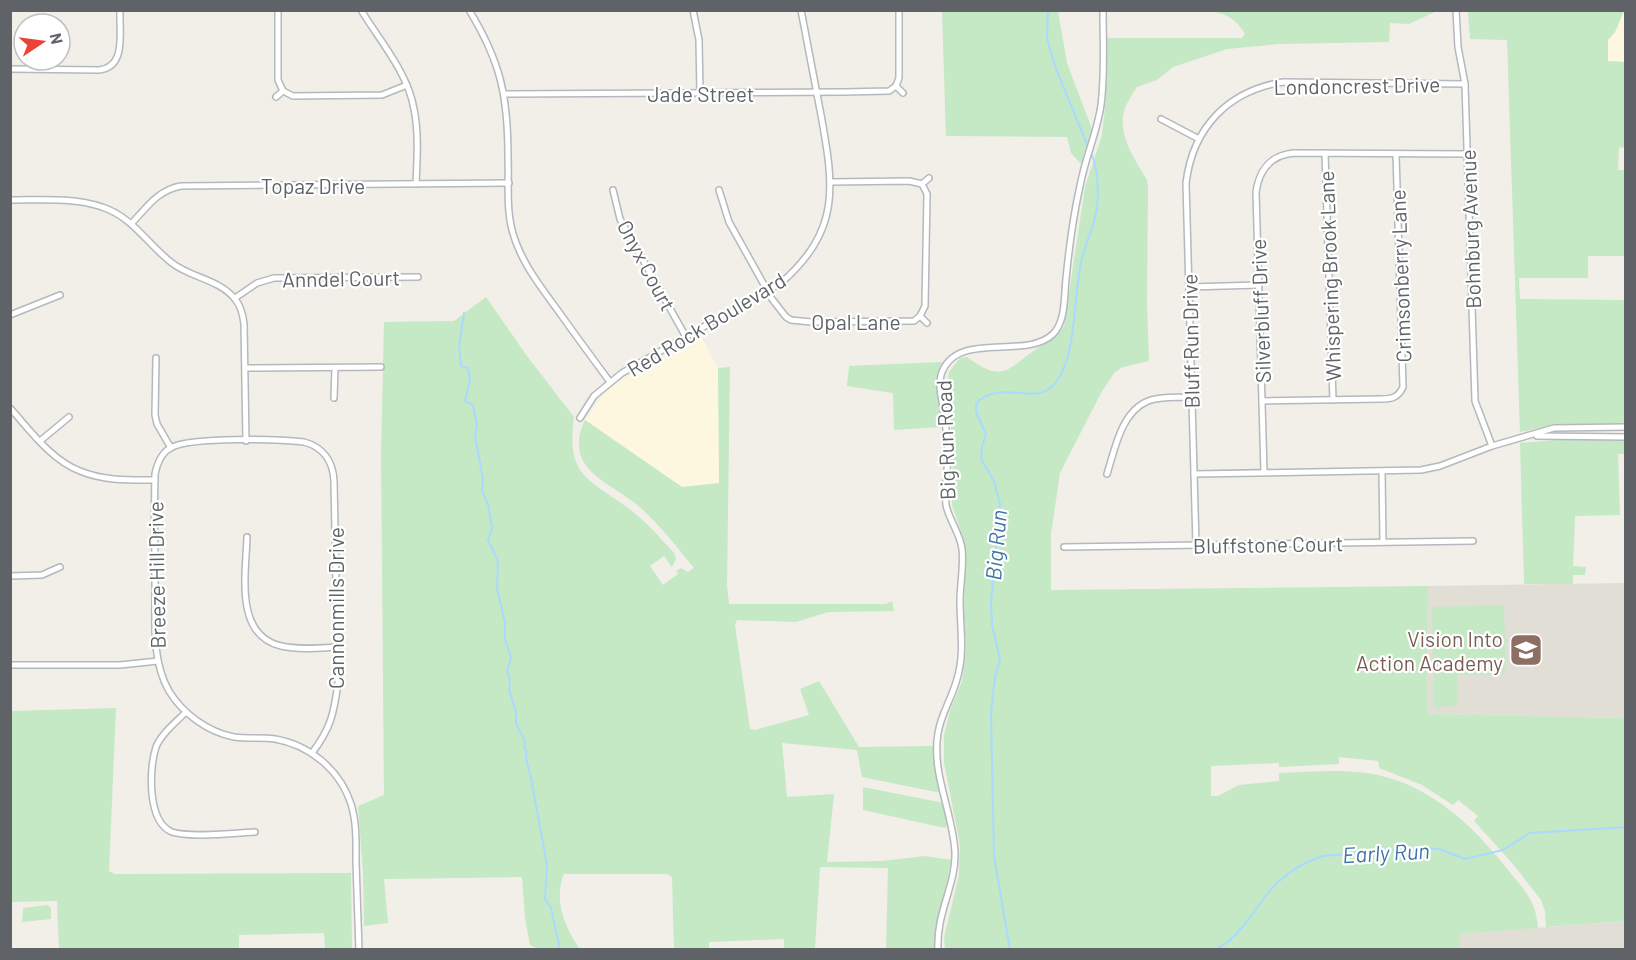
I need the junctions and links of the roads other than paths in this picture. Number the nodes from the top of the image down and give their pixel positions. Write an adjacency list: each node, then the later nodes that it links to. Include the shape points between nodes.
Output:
1 (120, 10): 10 (street, via 119,53 114,65 99,70)
2 (278, 10): 14 (street, via 278,80)
3 (361, 10): 12 (street)
4 (469, 10): 18 (street, via 496,62)
5 (693, 10): 16 (street, via 699,40)
6 (801, 10): 15 (street, Red Rock Boulevard)
7 (899, 10): 13 (street)
8 (1102, 10): 82 (street, Big Run Road, via 1102,90 1071,234 1058,327 1038,343 974,348 961,353 946,365 941,376 948,452 947,507 962,547 963,645 957,680 937,744 955,853 938,927)
9 (1456, 10): 11 (street, Bohnburg Avenue)
10 (10, 69)
11 (1465, 84): 21 (street, Londoncrest Drive, via 1268,84 1224,107); 24 (street, Bohnburg Avenue)
12 (407, 85): 14 (street, via 382,95 292,96); 28 (street, via 416,118)
13 (896, 86): 15 (street, Jade Street, via 890,90); 17 (street)
14 (283, 91): 19 (street)
15 (816, 92): 16 (street, Jade Street); 26 (street, Red Rock Boulevard)
16 (700, 93): 18 (street, Jade Street)
17 (903, 93)
18 (504, 94): 27 (street)
19 (276, 97)
20 (1161, 119): 21 (street)
21 (1199, 139): 36 (street, Bluff Run Drive, via 1186,183)
22 (1325, 153): 23 (street); 35 (street, Silverbluff Drive, via 1294,153 1276,158 1263,170 1256,192); 51 (street, Whispering Brook Lane)
23 (1396, 154): 24 (street); 51 (street, Crimsonberry Lane, via 1403,387 1393,398)
24 (1467, 154): 61 (street, Bohnburg Avenue, via 1475,400)
25 (929, 178): 29 (street)
26 (831, 182): 29 (street); 37 (street, Red Rock Boulevard, via 827,215 811,251 798,268)
27 (508, 183): 28 (street, Topaz Drive); 48 (street, via 512,229 525,263)
28 (416, 184): 33 (street, Topaz Drive, via 181,186 156,196)
29 (922, 184): 41 (street, via 927,194 925,306)
30 (612, 190): 43 (street, Onyx Court, via 620,219)
31 (719, 190): 37 (street, Opal Lane, via 729,222)
32 (10, 200): 33 (street, via 100,206)
33 (132, 223): 39 (street, via 172,263 216,284)
34 (417, 277): 39 (street, Anndel Court, via 274,278 256,283)
35 (1259, 285): 36 (street); 52 (street, Silverbluff Drive)
36 (1189, 287): 49 (street, Bluff Run Drive)
37 (768, 292): 41 (street, Opal Lane, via 786,317 798,322 914,321); 43 (street, Red Rock Boulevard)
38 (60, 296): 40 (street)
39 (235, 298): 46 (street, via 243,315)
40 (10, 315)
41 (920, 316): 42 (street)
42 (927, 323)
43 (686, 337): 48 (street, Red Rock Boulevard)
44 (156, 358): 62 (street, via 155,415)
45 (381, 367): 47 (street)
46 (245, 368): 47 (street); 60 (street)
47 (334, 368): 50 (street)
48 (610, 382): 55 (street, Red Rock Boulevard, via 594,396)
49 (1191, 397): 65 (street, via 1160,398 1135,409 1122,428); 66 (street, Bluff Run Drive)
50 (334, 398)
51 (1333, 400): 52 (street)
52 (1262, 401): 63 (street, Silverbluff Drive)
53 (10, 408): 59 (street)
54 (69, 417): 59 (street)
55 (580, 418)
56 (1626, 427): 57 (street, via 1554,428)
57 (1532, 435): 58 (street); 61 (street)
58 (1626, 437)
59 (40, 441): 67 (street, via 78,471 125,480)
60 (246, 441): 62 (street, via 192,442); 75 (street, Cannonmills Drive, via 304,442 317,447 328,458 334,473)
61 (1492, 446): 64 (street, via 1430,468)
62 (171, 448): 67 (street, Breeze Hill Drive, via 158,463)
63 (1264, 472): 64 (street); 66 (street)
64 (1382, 472): 70 (street)
65 (1107, 474)
66 (1194, 474): 71 (street, Bluff Run Drive)
67 (154, 480): 76 (street, Breeze Hill Drive)
68 (247, 537): 75 (street, via 246,604 252,626 269,642 280,646)
69 (1473, 541): 70 (street, Bluffstone Court)
70 (1383, 542): 71 (street, Bluffstone Court)
71 (1196, 545): 72 (street, Bluffstone Court)
72 (1064, 547)
73 (60, 567): 74 (street, via 42,575)
74 (10, 576)
75 (337, 647): 79 (street, Cannonmills Drive, via 334,714)
76 (158, 661): 77 (street); 78 (street, Breeze Hill Drive, via 169,690)
77 (10, 666)
78 (186, 712): 79 (street, Breeze Hill Drive, via 218,732 234,737 275,739); 80 (street, via 156,748 153,806 158,820 168,830 182,834)
79 (312, 753): 81 (street, Breeze Hill Drive, via 336,774 351,805)
80 (255, 832)
81 (359, 950)
82 (938, 950)

